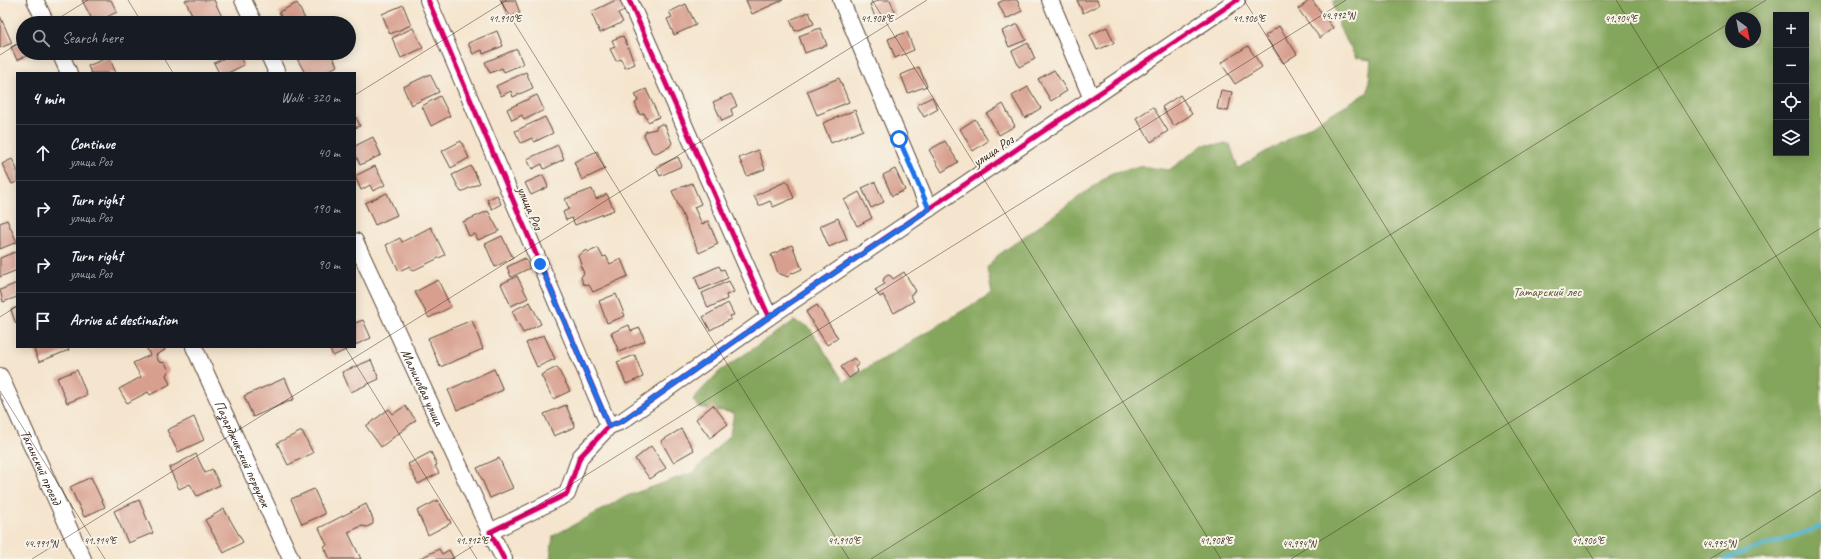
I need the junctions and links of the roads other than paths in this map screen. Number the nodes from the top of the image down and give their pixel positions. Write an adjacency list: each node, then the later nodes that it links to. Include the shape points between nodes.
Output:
1 (36, 0): 8 (street)
2 (243, 0): 9 (street)
3 (428, 0): 20 (street, улица Роз)
4 (629, 0): 17 (street)
5 (841, 0): 15 (street)
6 (1050, 0): 14 (street)
7 (1232, 2): 14 (street, улица Роз)
8 (43, 16)
9 (251, 16)
10 (63, 60): 12 (street)
11 (271, 60): 13 (street)
12 (69, 72)
13 (277, 72)
14 (1092, 98): 15 (street, улица Роз)
15 (929, 209): 17 (street, улица Роз)
16 (356, 244): 21 (street, Малиновая улица)
17 (769, 317): 20 (street, улица Роз, via 622,421)
18 (194, 348): 23 (street, Пазарджикский переулок)
19 (0, 376): 22 (street, Таганский проезд)
20 (609, 426): 21 (street, улица Роз, via 580,457 567,494)
21 (490, 532): 24 (street)
22 (83, 559)
23 (291, 559)
24 (504, 559)

